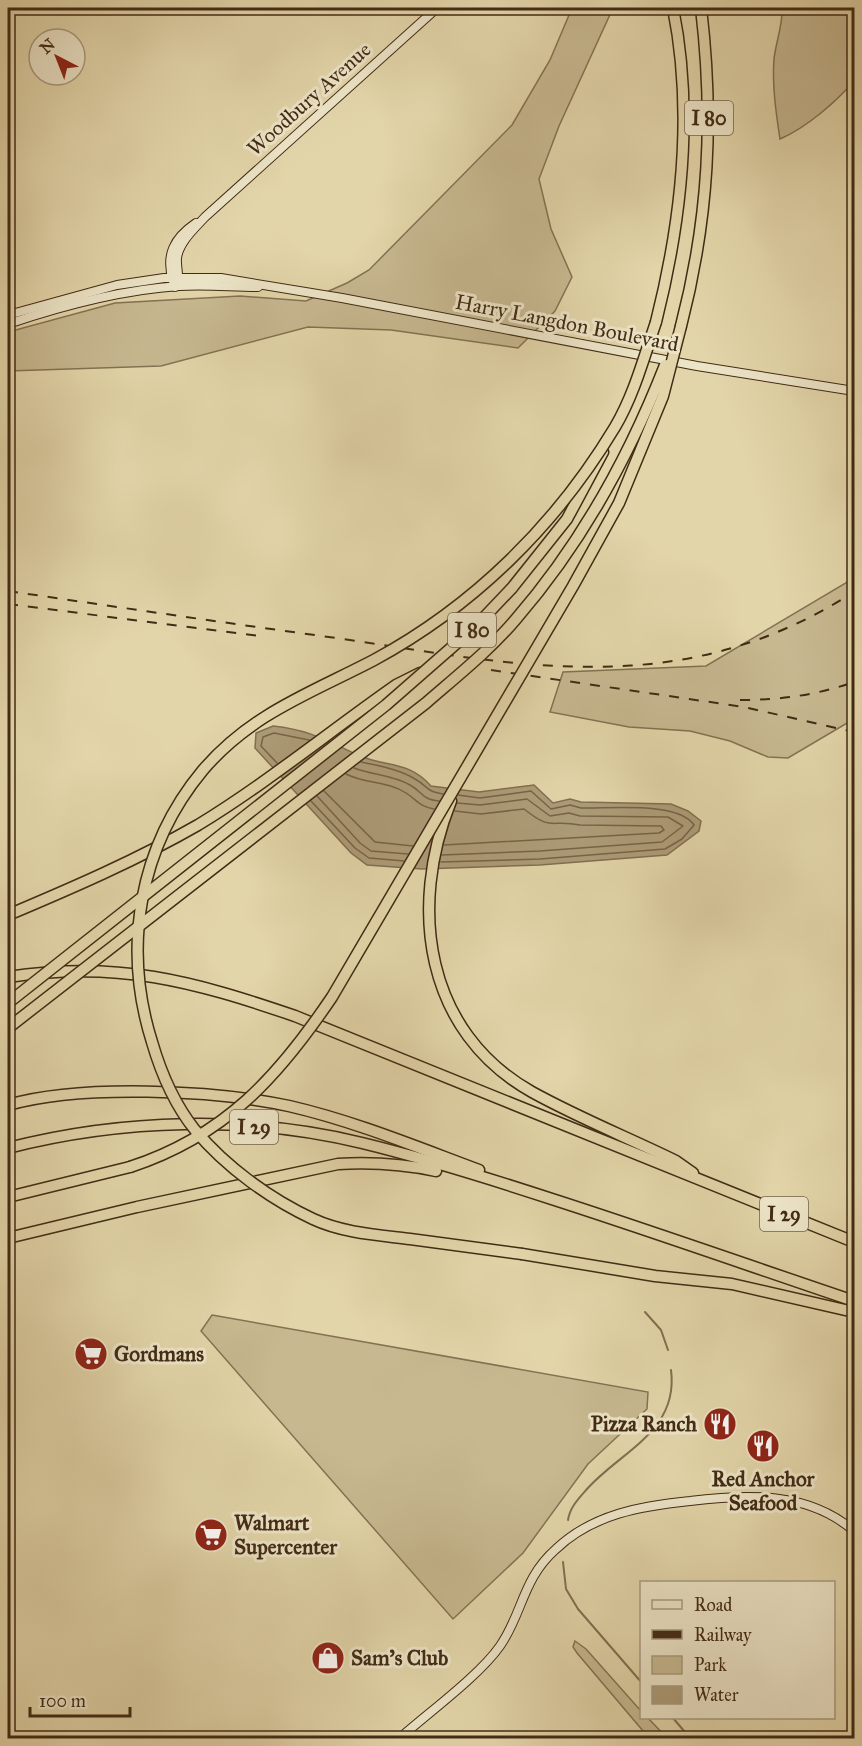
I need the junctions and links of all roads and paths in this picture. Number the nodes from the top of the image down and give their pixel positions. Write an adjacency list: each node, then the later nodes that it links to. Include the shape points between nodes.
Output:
1 (437, 8): 4 (main road, Woodbury Avenue)
2 (673, 8): 15 (highway, I 80, bridge, via 681,58 683,159 674,246 656,322)
3 (701, 8): 13 (highway, I 80, via 707,57 709,151 702,228)
4 (205, 217): 5 (main road, Woodbury Avenue, via 182,244); 6 (main road, Woodbury Avenue, via 178,238 172,247)
5 (177, 259): 7 (main road); 9 (main road)
6 (170, 264): 8 (main road); 9 (main road, Woodbury Avenue)
7 (195, 277): 9 (main road, Harry Langdon Boulevard); 10 (main road, Harry Langdon Boulevard)
8 (155, 280): 9 (main road, Harry Langdon Boulevard); 11 (main road, Harry Langdon Boulevard, via 94,290)
9 (175, 281): 10 (main road, Harry Langdon Boulevard); 12 (main road, Harry Langdon Boulevard, via 90,299)
10 (274, 286): 14 (main road, Harry Langdon Boulevard, via 697,366)
11 (8, 315)
12 (8, 324)
13 (681, 326): 17 (highway, bridge, via 663,396 619,503); 21 (highway, bridge, via 612,482 582,532 516,620 426,703)
14 (855, 391)
15 (616, 425): 16 (highway, I 80, bridge, via 588,483 541,554 474,628); 31 (highway, bridge, via 542,526 458,607 371,661 278,706 217,755 195,780 165,829 146,874 140,913 139,988 146,1024 165,1078 195,1129 236,1170 318,1221 356,1232 752,1288)
16 (428, 669): 18 (highway, bridge, via 396,685 198,824 143,855); 20 (highway, bridge)
17 (461, 776): 25 (highway, bridge, via 442,824 427,909 431,949 446,997 473,1042 532,1092 676,1161); 27 (highway, bridge, via 332,997 276,1074 213,1127 162,1155 130,1167)
18 (8, 915)
19 (8, 977): 25 (highway, I 29, via 100,969 151,974 228,993 295,1016)
20 (8, 1003)
21 (8, 1028)
22 (8, 1105): 26 (highway, via 100,1092 147,1092 288,1106 351,1124)
23 (8, 1148): 24 (highway, I 29, via 111,1130 178,1124 239,1126 361,1143)
24 (495, 1181): 26 (highway, I 29); 28 (highway, via 412,1166 338,1164)
25 (713, 1186): 29 (highway, I 29)
26 (541, 1196): 30 (highway, I 29)
27 (8, 1197)
28 (8, 1238)
29 (855, 1242)
30 (855, 1301)
31 (855, 1312)
32 (855, 1531): 33 (main road, via 815,1508 751,1496 643,1507 609,1516 576,1532 543,1562 489,1659)
33 (400, 1738)

